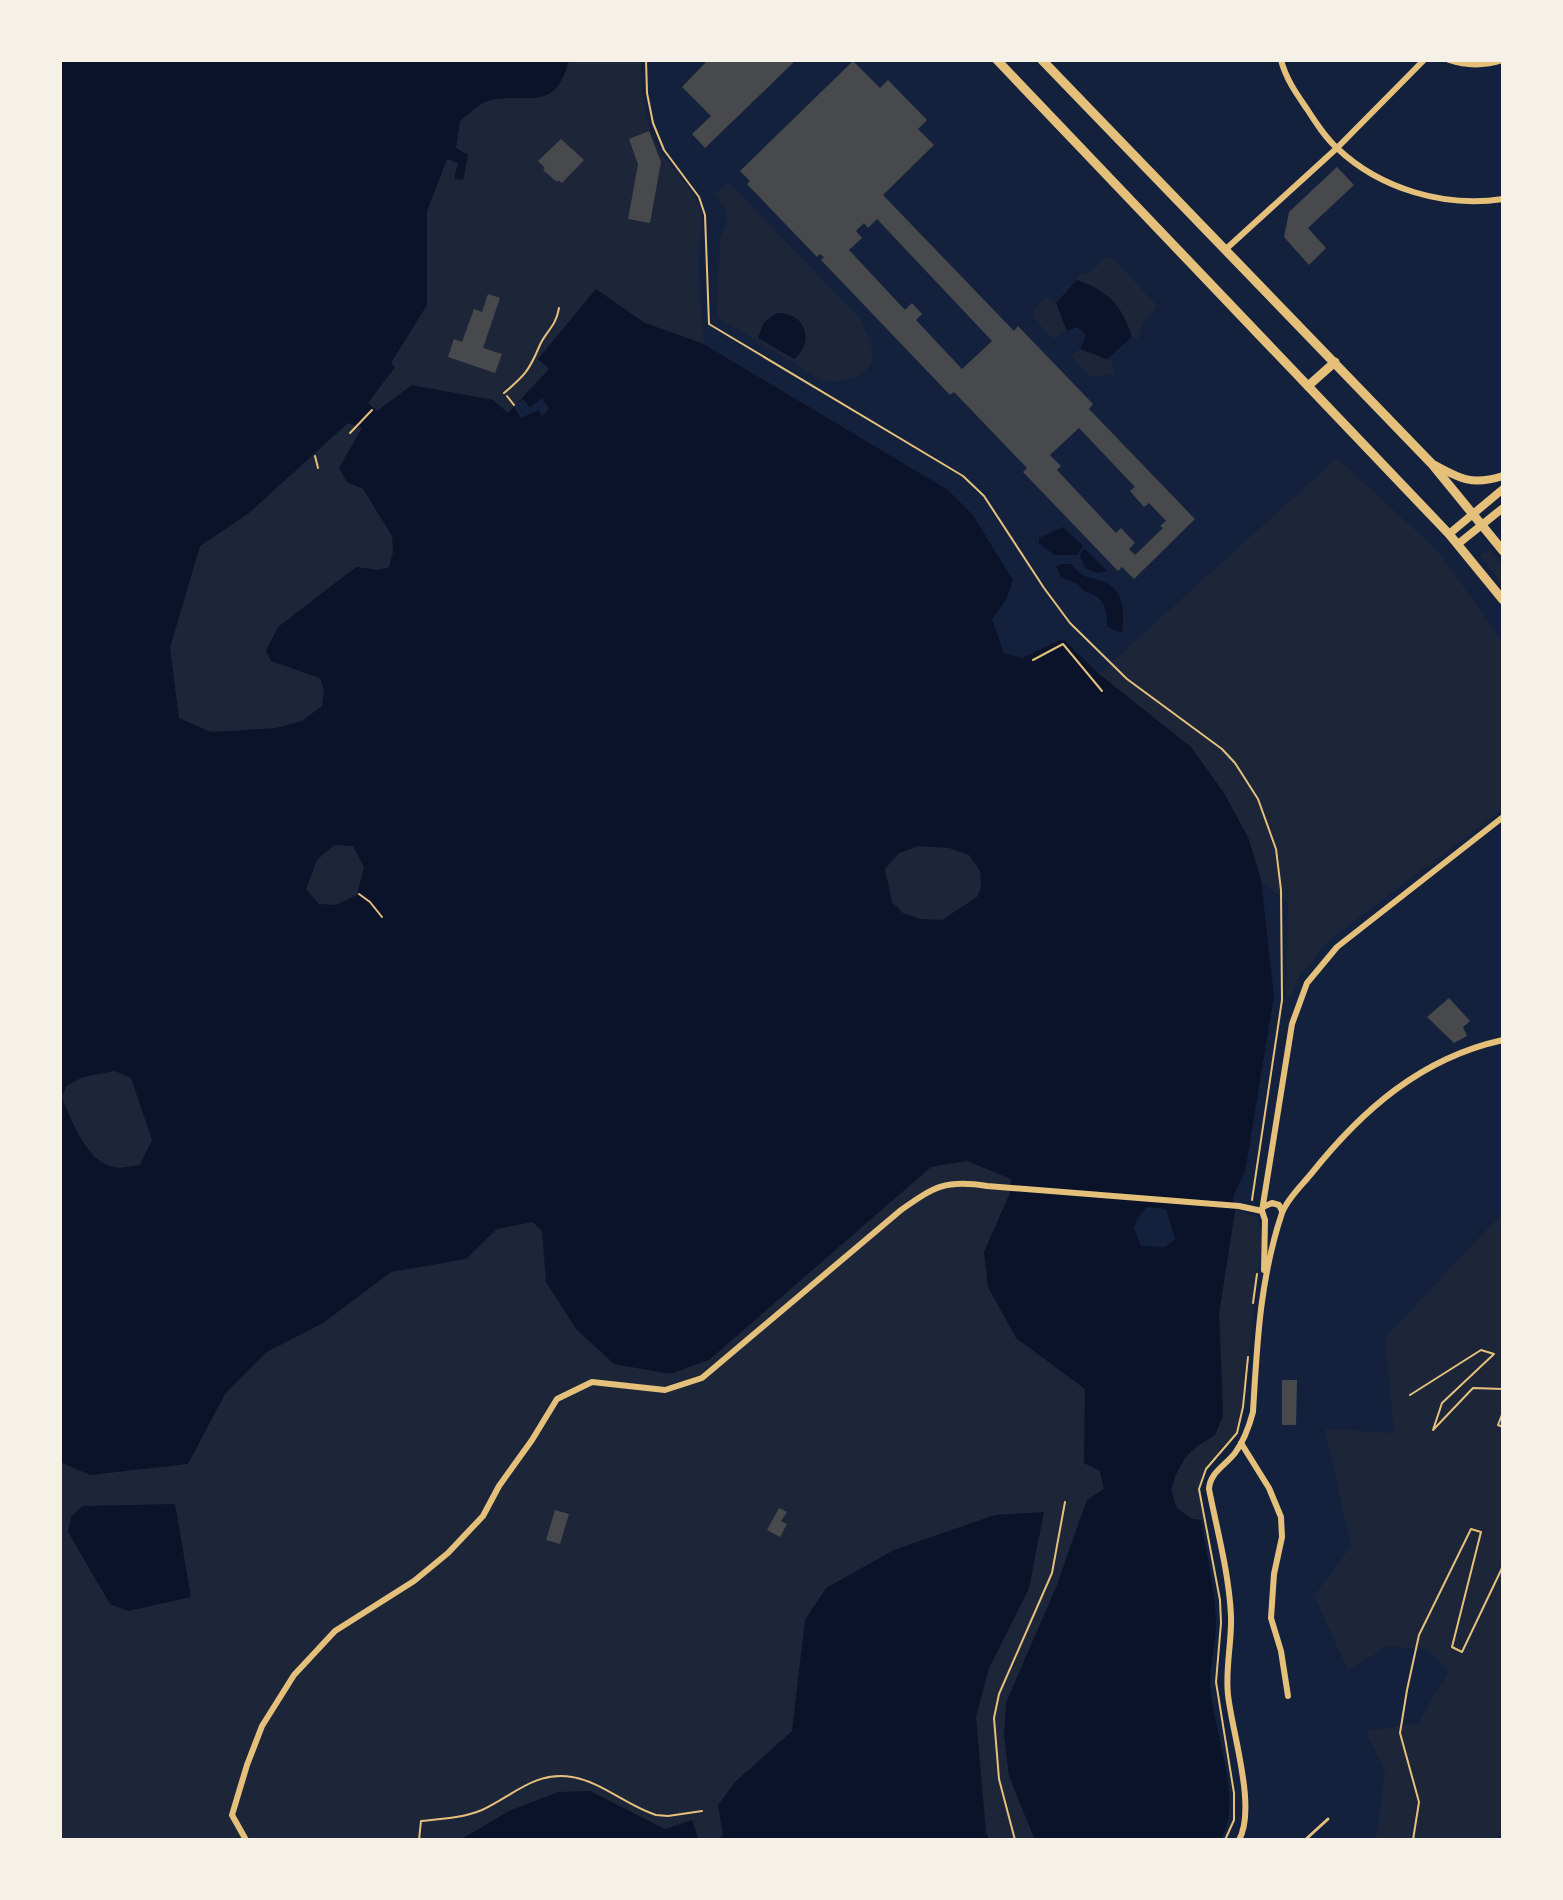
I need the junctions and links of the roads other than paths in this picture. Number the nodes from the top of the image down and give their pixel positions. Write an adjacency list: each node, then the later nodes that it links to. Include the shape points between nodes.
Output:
1 (997, 60): 11 (main road)
2 (1042, 60): 9 (main road)
3 (1281, 60): 7 (street, via 1286,78)
4 (1424, 60): 7 (street)
5 (1449, 60): 6 (street, via 1463,65)
6 (1503, 60)
7 (1337, 148): 8 (street, via 1407,190 1448,201); 9 (street)
8 (1503, 199)
9 (1226, 249): 10 (main road)
10 (1335, 362): 11 (main road); 12 (main road)
11 (1308, 386): 18 (main road)
12 (1431, 463): 13 (main road, via 1473,482); 16 (main road)
13 (1503, 476)
14 (1503, 489): 16 (main road)
15 (1503, 508): 17 (main road)
16 (1474, 513): 17 (main road); 18 (main road)
17 (1483, 524): 19 (main road); 20 (main road)
18 (1449, 534): 19 (main road)
19 (1458, 544): 21 (main road)
20 (1503, 551)
21 (1503, 600)
22 (1503, 817): 24 (street, via 1337,947 1307,983 1292,1024)
23 (1503, 1040): 25 (street, via 1435,1064 1390,1092 1340,1138)
24 (1262, 1209): 25 (street, via 1272,1203); 26 (street); 31 (street, via 962,1182 933,1188 702,1378 665,1390 592,1382 557,1399 483,1516 448,1553 335,1631 294,1675 262,1726 232,1815)
25 (1282, 1214): 26 (street, via 1274,1223); 27 (street)
26 (1265, 1220): 27 (street)
27 (1261, 1276): 28 (street, via 1253,1412)
28 (1241, 1443): 29 (street, via 1281,1517 1271,1609); 32 (street, via 1213,1474 1209,1489 1229,1589 1228,1696 1244,1789)
29 (1288, 1696)
30 (1328, 1819): 33 (lane)
31 (246, 1840)
32 (1239, 1840)
33 (1305, 1840)

